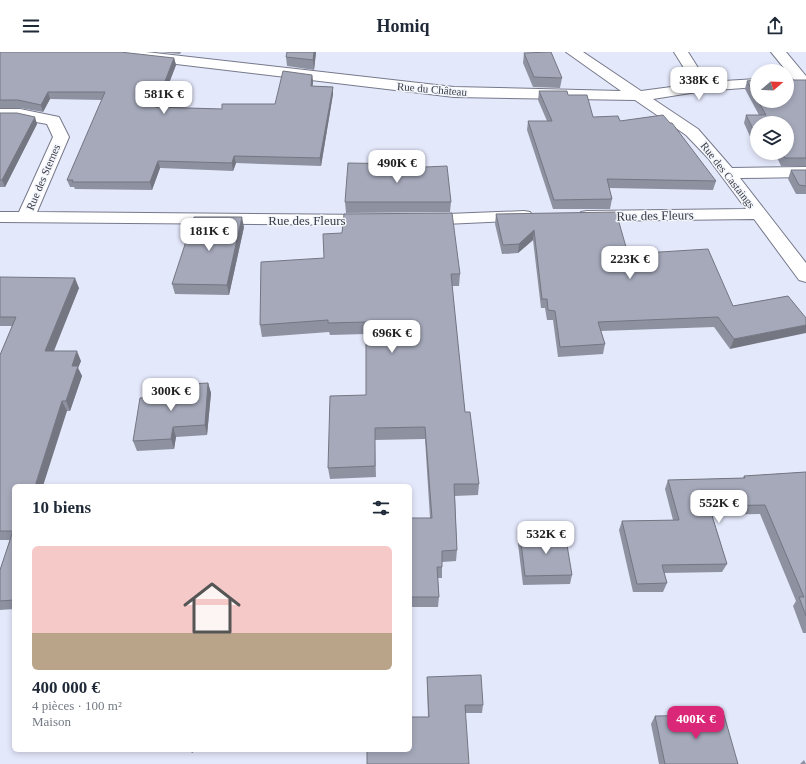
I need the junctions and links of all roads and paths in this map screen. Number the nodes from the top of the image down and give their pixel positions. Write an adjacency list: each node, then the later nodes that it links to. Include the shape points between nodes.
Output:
1 (109, 52): 8 (street, Rue du Château, via 454,92)
2 (573, 52): 8 (street, Rue des Castaings)
3 (681, 52): 7 (street)
4 (778, 52): 5 (street)
5 (804, 82)
6 (750, 84): 7 (street, Rue du Château)
7 (703, 87): 8 (street, Rue du Château)
8 (640, 96): 11 (street, Rue des Castaings, via 692,132)
9 (0, 114): 16 (street, Rue des Sternes, via 20,114 53,120 61,137)
10 (806, 172): 11 (street)
11 (727, 173): 12 (street, Rue des Castaings)
12 (758, 214): 14 (street, Rue des Fleurs); 17 (street, Rue des Castaings)
13 (541, 216): 16 (street, Rue des Fleurs, via 400,220)
14 (572, 216)
15 (0, 217): 16 (street, Rue des Fleurs)
16 (26, 217)
17 (806, 276)

